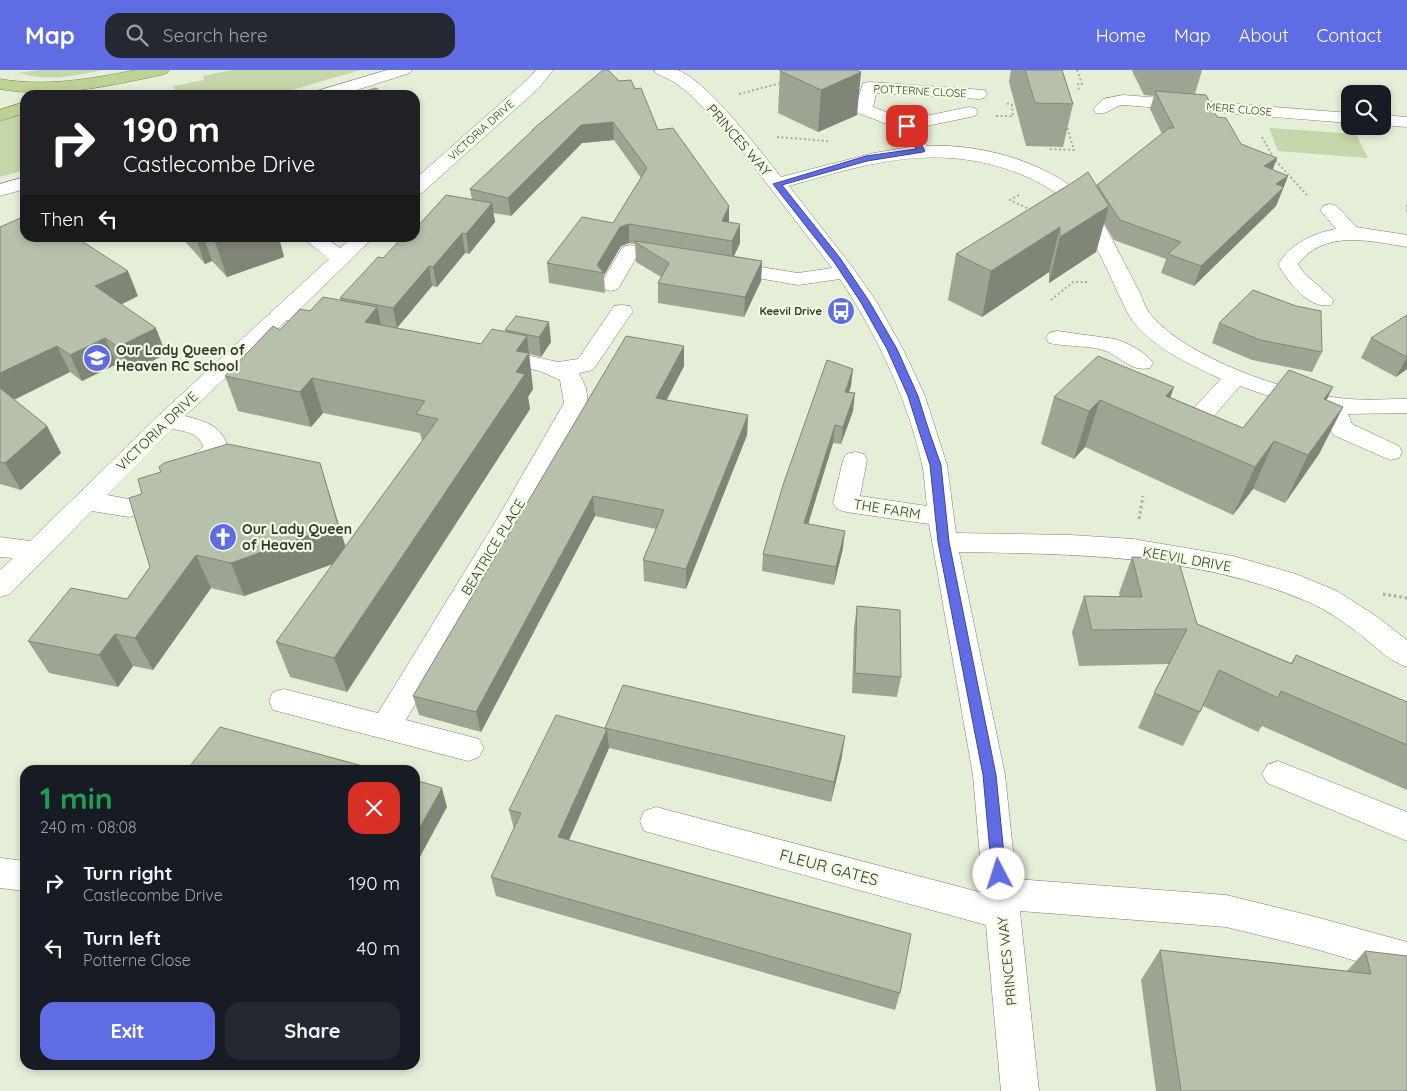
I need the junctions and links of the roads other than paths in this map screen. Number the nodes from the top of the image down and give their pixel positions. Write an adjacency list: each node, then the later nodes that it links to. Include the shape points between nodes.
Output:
1 (161, 70): 6 (main road, via 54,87 25,88)
2 (176, 70): 7 (main road)
3 (404, 70): 8 (street)
4 (545, 70): 21 (street, VICTORIA DRIVE)
5 (671, 74): 20 (street, PRINCES WAY, via 703,97)
6 (0, 84)
7 (98, 90)
8 (339, 90)
9 (979, 94): 17 (street, POTTERNE CLOSE, via 869,87 864,108)
10 (20, 109): 13 (main road)
11 (1102, 109): 14 (street, MERE CLOSE, via 1111,101 1123,100)
12 (969, 112): 17 (street)
13 (0, 116)
14 (1341, 117)
15 (1391, 121): 16 (street)
16 (1407, 122)
17 (907, 126): 18 (street)
18 (921, 151): 20 (street, via 866,158); 36 (street, via 959,152 1016,165 1054,183 1084,210 1144,321)
19 (20, 184): 22 (street)
20 (777, 184): 29 (street, PRINCES WAY)
21 (420, 185)
22 (0, 190)
23 (1330, 210): 24 (street)
24 (1350, 233): 25 (street); 31 (street, via 1322,239 1305,247 1292,256 1288,264 1295,277)
25 (1407, 241)
26 (319, 242): 28 (street)
27 (359, 242): 28 (street, VICTORIA DRIVE)
28 (341, 258): 33 (street, VICTORIA DRIVE)
29 (846, 272): 30 (street, via 798,279 630,251); 47 (street, PRINCES WAY, via 892,349 913,396 935,465)
30 (611, 285)
31 (1323, 300)
32 (622, 311): 38 (street, via 585,365)
33 (282, 313): 34 (street); 42 (street, VICTORIA DRIVE)
34 (350, 326)
35 (1057, 338): 36 (street, via 1116,347 1135,370 1149,356)
36 (1176, 348): 39 (street)
37 (468, 349): 38 (street)
38 (558, 369): 53 (street, BEATRICE PLACE, via 570,376 576,403)
39 (1235, 377): 40 (street); 43 (street)
40 (1332, 405): 41 (street, via 1360,408); 44 (street, via 1342,429)
41 (1407, 406)
42 (166, 420): 46 (street, VICTORIA DRIVE); 46 (street, via 206,432 213,437 216,448 150,502 129,508)
43 (1184, 433)
44 (1390, 452)
45 (856, 460): 47 (street, THE FARM, via 846,503)
46 (86, 501): 49 (street, VICTORIA DRIVE)
47 (942, 529): 51 (street, KEEVIL DRIVE, via 1133,549 1232,566 1286,581 1327,598); 60 (street, PRINCES WAY, via 989,775)
48 (0, 547): 49 (street)
49 (36, 551): 50 (street, VICTORIA DRIVE)
50 (0, 587)
51 (1407, 656)
52 (284, 701): 53 (street)
53 (386, 726): 54 (street)
54 (468, 748)
55 (1278, 774): 57 (street)
56 (656, 821): 60 (street, FLEUR GATES)
57 (1407, 827)
58 (0, 873): 59 (street)
59 (20, 875)
60 (1002, 904): 61 (street, FLEUR GATES, via 1226,911); 62 (street, PRINCES WAY)
61 (1407, 959)
62 (1020, 1091)

